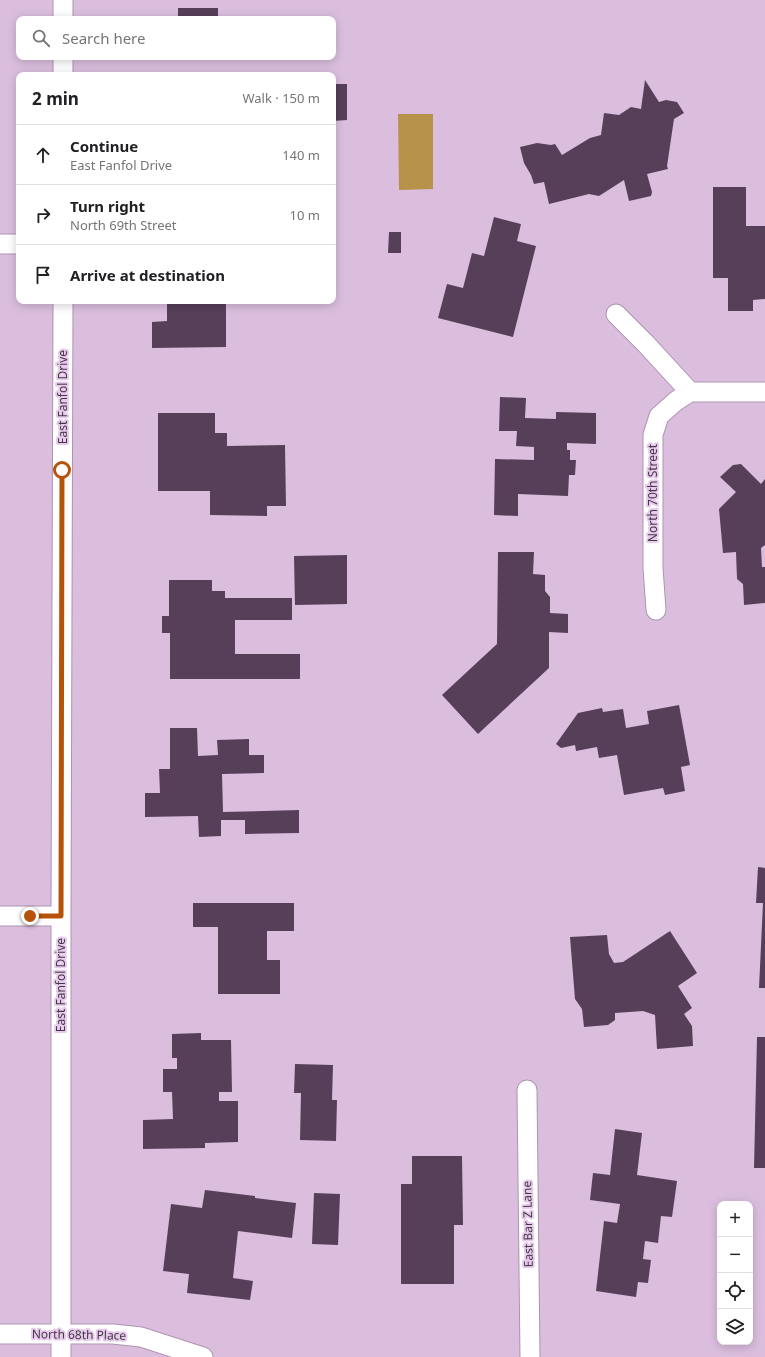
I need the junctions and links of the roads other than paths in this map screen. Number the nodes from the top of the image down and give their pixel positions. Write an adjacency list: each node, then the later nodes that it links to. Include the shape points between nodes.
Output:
1 (63, 0): 2 (street)
2 (63, 16)
3 (63, 60): 4 (street)
4 (63, 72)
5 (0, 244): 6 (street)
6 (16, 244)
7 (63, 304): 13 (street, East Fanfol Drive)
8 (616, 314): 9 (street)
9 (690, 392): 10 (street); 11 (street, North 70th Street, via 659,416 653,435 653,568)
10 (765, 392)
11 (656, 610)
12 (0, 916): 13 (street)
13 (61, 916): 16 (street, East Fanfol Drive)
14 (527, 1090): 19 (street, East Bar Z Lane)
15 (0, 1334): 16 (street, North 68th Place)
16 (61, 1334): 17 (street, East Fanfol Drive); 18 (street, North 68th Place, via 141,1337)
17 (61, 1357)
18 (203, 1357)
19 (530, 1357)

